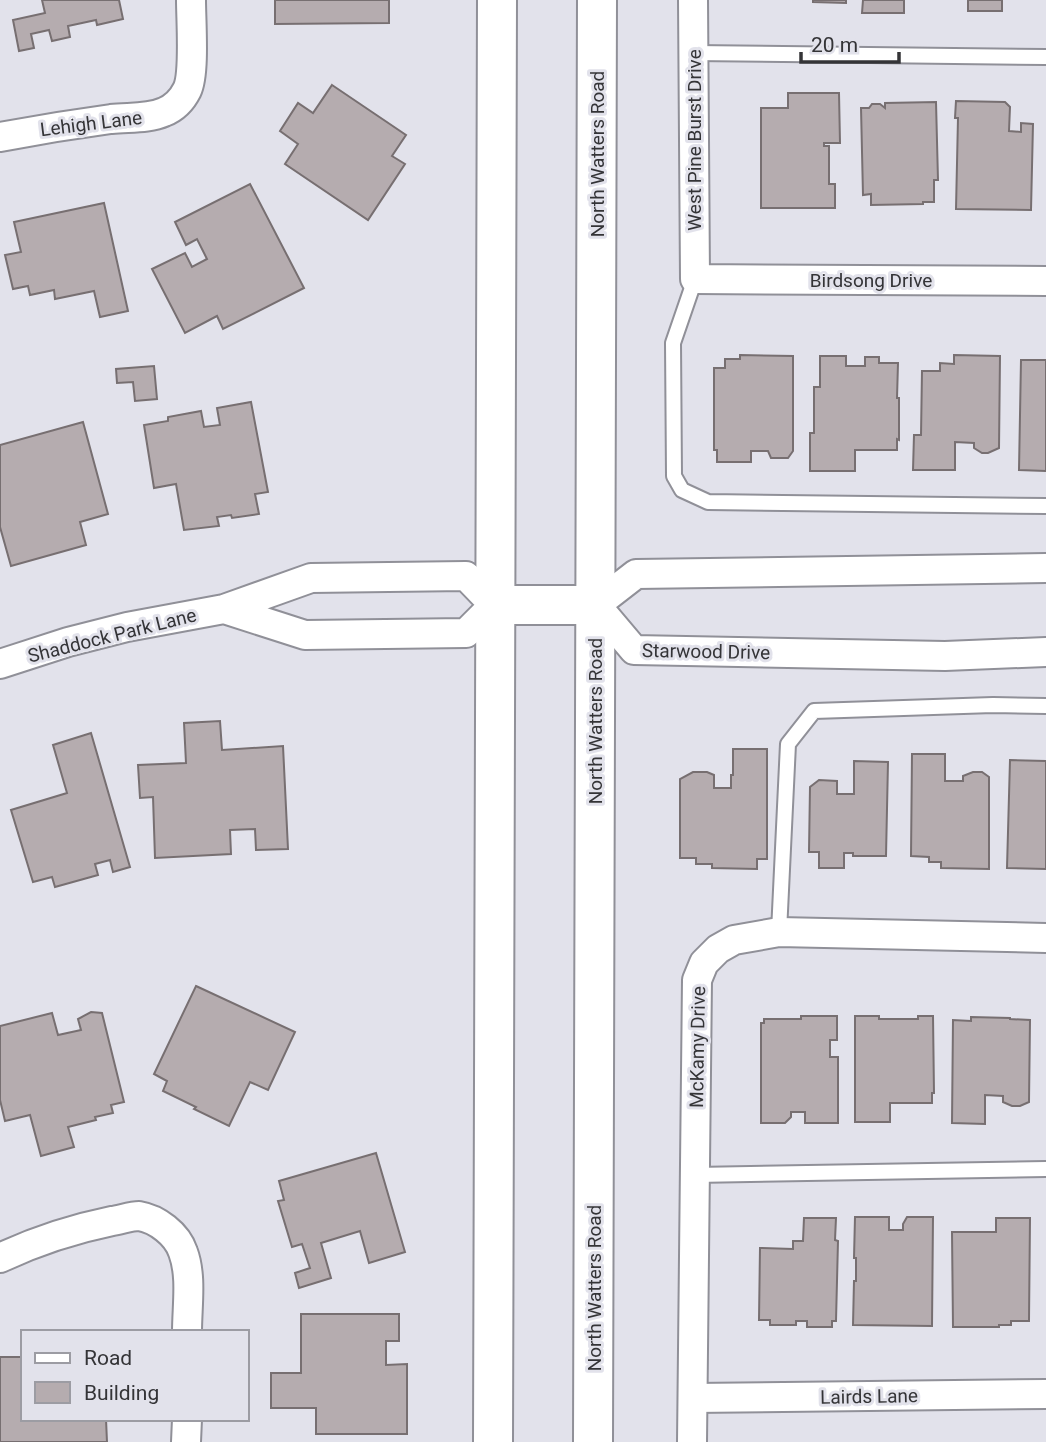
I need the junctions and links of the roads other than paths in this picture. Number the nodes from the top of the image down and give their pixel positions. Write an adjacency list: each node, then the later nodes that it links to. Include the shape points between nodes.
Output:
1 (191, 0): 7 (street, Lehigh Lane, via 188,89 167,111)
2 (497, 0): 12 (main road)
3 (597, 0): 13 (main road, North Watters Road)
4 (693, 0): 5 (street, West Pine Burst Drive)
5 (694, 53): 6 (lane); 8 (street, West Pine Burst Drive)
6 (1046, 57)
7 (0, 137)
8 (695, 279): 9 (street, Birdsong Drive); 10 (lane, via 673,343 674,476 682,490 708,502)
9 (1046, 281)
10 (1046, 506)
11 (1046, 568): 13 (street, via 636,574)
12 (495, 605): 13 (main road); 14 (street, via 466,634 305,635); 14 (street, Shaddock Park Lane, via 466,576 311,578); 28 (main road)
13 (596, 605): 15 (street, Starwood Drive, via 634,650 945,656); 29 (main road, North Watters Road)
14 (224, 608): 16 (street, Shaddock Park Lane, via 103,633)
15 (1046, 652)
16 (0, 664)
17 (1046, 706): 18 (lane, via 814,710 788,744)
18 (779, 932): 19 (street, McKamy Drive); 21 (street, McKamy Drive, via 734,940 718,949 704,963 697,980)
19 (1046, 938)
20 (1046, 1170): 21 (lane)
21 (695, 1175): 25 (street, McKamy Drive)
22 (0, 1258): 23 (street, via 82,1227 138,1216 156,1222 182,1248 188,1267)
23 (187, 1330)
24 (1046, 1394): 25 (street, Lairds Lane)
25 (693, 1398): 30 (street, McKamy Drive)
26 (187, 1421): 27 (street)
27 (186, 1442)
28 (493, 1442)
29 (593, 1442)
30 (692, 1442)

